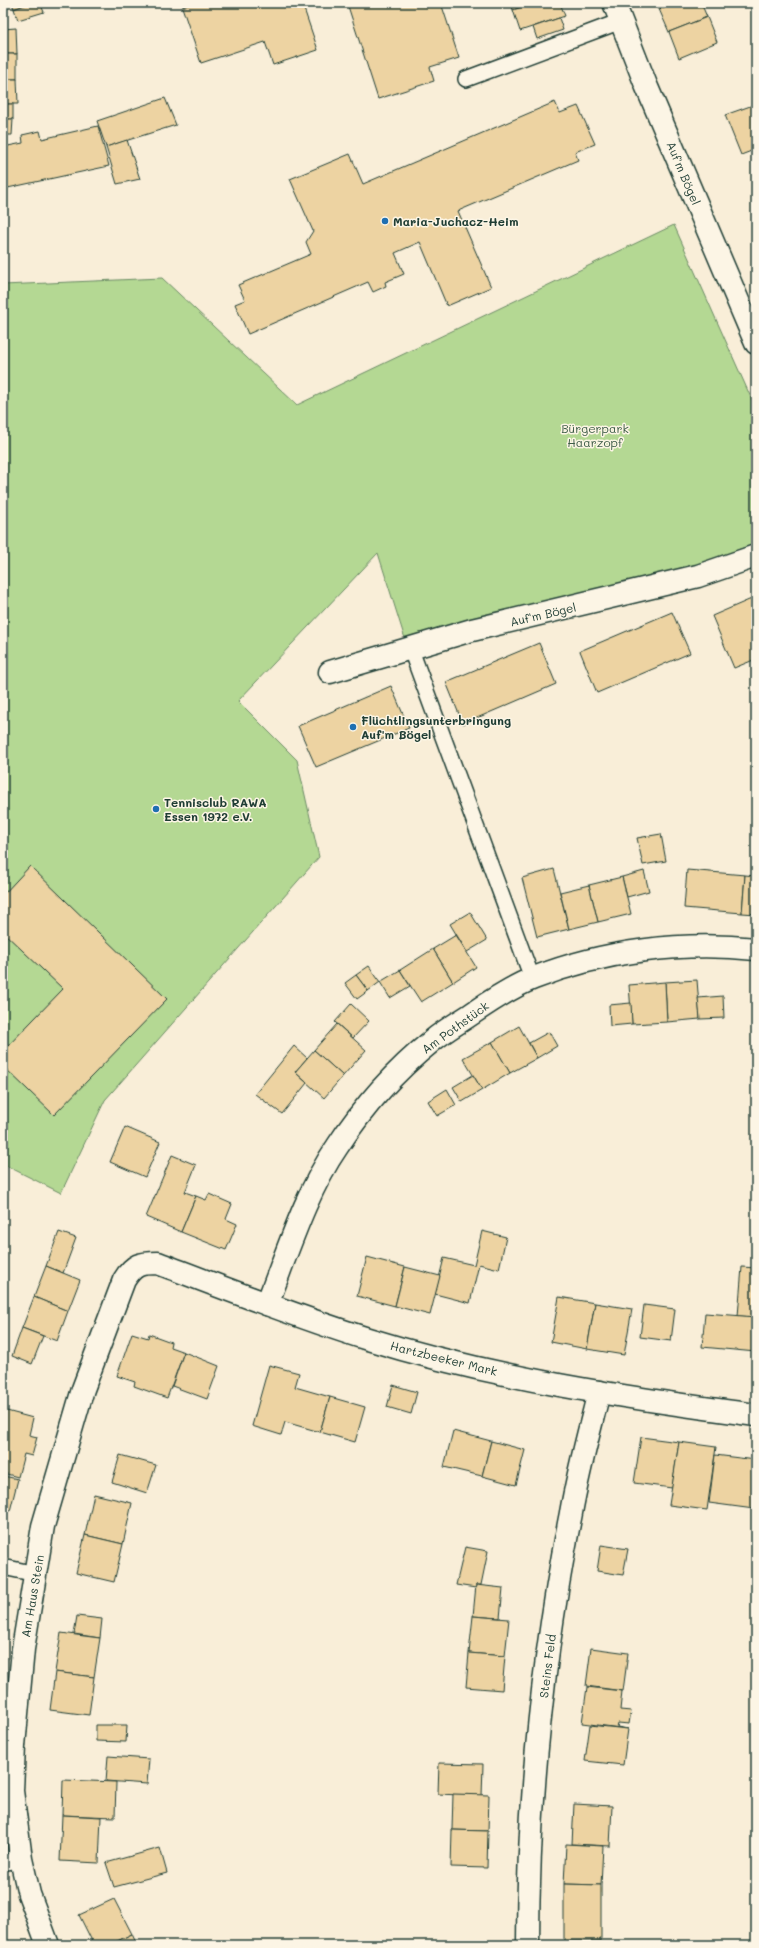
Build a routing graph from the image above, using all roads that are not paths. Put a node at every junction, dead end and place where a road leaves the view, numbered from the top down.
1 (618, 12) edge
2 (466, 79) dead end
3 (756, 343) edge
4 (756, 556) edge
5 (411, 650) junction
6 (330, 672) dead end
7 (756, 949) edge
8 (532, 978) junction
9 (142, 1263) joint
10 (267, 1304) junction
11 (599, 1392) junction
12 (756, 1415) edge
13 (3, 1567) edge
14 (36, 1574) junction
15 (12, 1861) edge
16 (48, 1945) edge
17 (528, 1945) edge

1 - 2 lane
1 - 3 street, Auf'm Bögel
4 - 5 street, Auf'm Bögel
5 - 6 street, Auf'm Bögel
5 - 8 lane
7 - 8 street, Am Pothstück
8 - 10 street, Am Pothstück
9 - 10 street, Hartzbeeker Mark
9 - 14 street, Am Haus Stein
10 - 11 street, Hartzbeeker Mark
11 - 12 street, Hartzbeeker Mark
11 - 17 street, Steins Feld
13 - 14 lane
14 - 15 street, Am Haus Stein
15 - 16 street, Am Haus Stein

